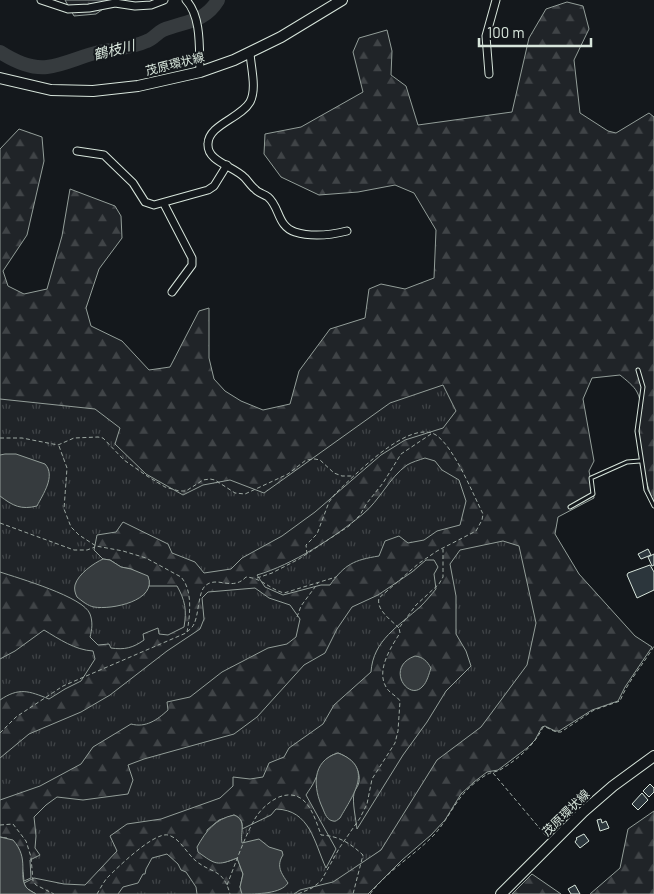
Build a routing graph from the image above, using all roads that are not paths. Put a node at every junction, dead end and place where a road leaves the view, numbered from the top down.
1 (41, 0) edge
2 (164, 0) edge
3 (186, 0) edge
4 (342, 0) edge
5 (496, 0) edge
6 (250, 53) junction
7 (200, 72) junction
8 (489, 74) dead end
9 (0, 78) edge
10 (77, 151) dead end
11 (227, 165) junction
12 (164, 204) junction
13 (347, 231) dead end
14 (172, 292) dead end
15 (638, 370) dead end
16 (640, 461) junction
17 (654, 506) edge
18 (570, 507) dead end
19 (654, 756) edge
20 (501, 894) edge

1 - 2 street
3 - 7 street
4 - 6 main road, 茂原環状線
5 - 8 street
6 - 7 main road, 茂原環状線
6 - 11 street
7 - 9 main road, 茂原環状線
10 - 12 street
11 - 12 street
11 - 13 street
12 - 14 street
15 - 16 lane
16 - 17 lane
16 - 18 lane
19 - 20 main road, 茂原環状線

